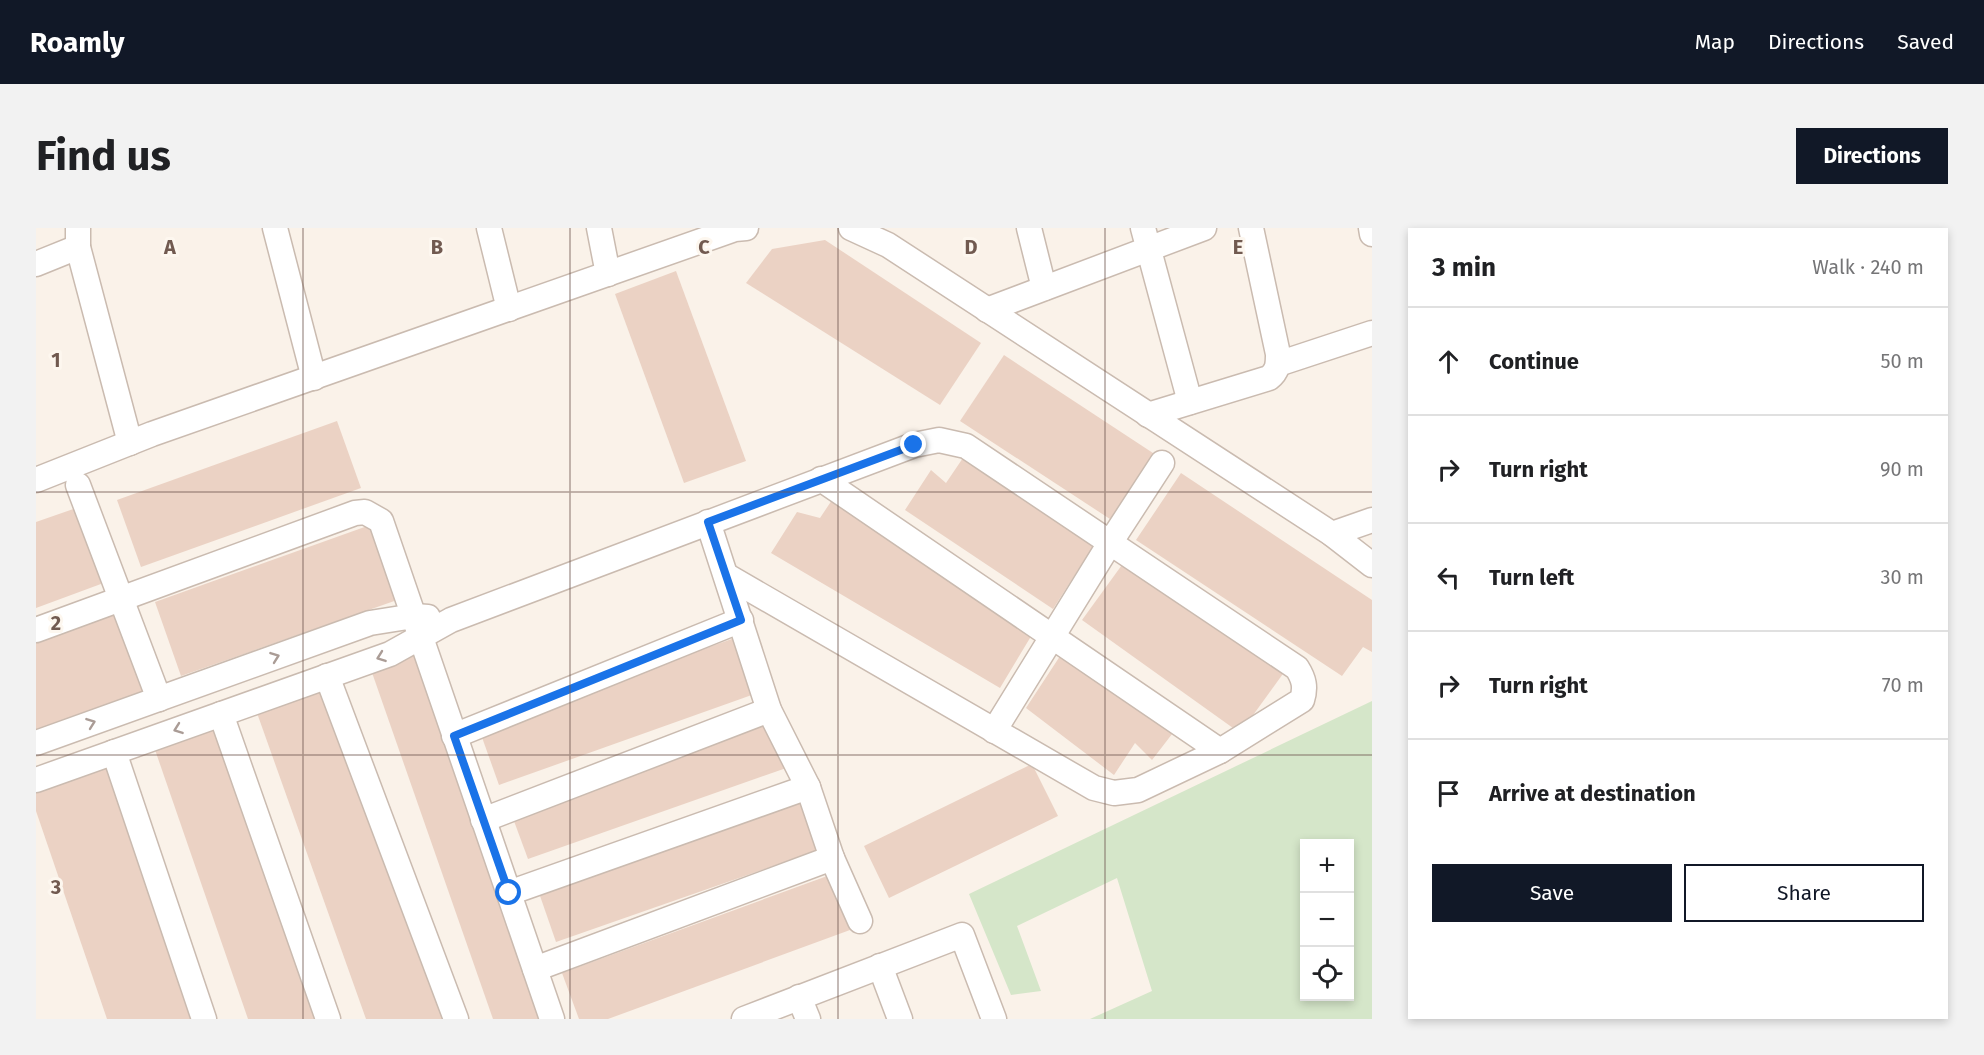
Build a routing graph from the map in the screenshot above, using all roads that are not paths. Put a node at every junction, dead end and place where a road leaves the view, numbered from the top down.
1 (275, 228) edge
2 (489, 228) edge
3 (599, 228) edge
4 (746, 228) edge
5 (851, 228) edge
6 (1029, 228) edge
7 (1204, 228) edge
8 (1251, 228) edge
9 (1371, 228) edge
10 (1372, 234) edge
11 (78, 238) edge
12 (1146, 238) edge
13 (36, 264) edge
14 (608, 274) junction
15 (1044, 288) junction
16 (509, 309) junction
17 (987, 310) junction
18 (1372, 333) edge
19 (1278, 364) junction
20 (314, 378) junction
21 (1190, 402) junction
22 (1148, 415) junction
23 (130, 443) junction
24 (1162, 463) dead end
25 (821, 479) junction
26 (36, 480) edge
27 (78, 485) dead end
28 (1372, 520) edge
29 (708, 522) junction
30 (1332, 534) junction
31 (1110, 543) junction
32 (1372, 565) edge
33 (727, 576) junction
34 (122, 600) junction
35 (741, 620) junction
36 (417, 626) junction
37 (36, 630) edge
38 (1052, 637) junction
39 (327, 676) junction
40 (159, 699) junction
41 (769, 710) junction
42 (221, 714) junction
43 (994, 731) junction
44 (454, 736) junction
45 (36, 743) edge
46 (1220, 751) junction
47 (114, 752) junction
48 (36, 780) edge
49 (808, 787) junction
50 (483, 819) junction
51 (832, 858) junction
52 (509, 893) junction
53 (860, 921) dead end
54 (880, 966) junction
55 (535, 969) junction
56 (804, 1008) edge
57 (204, 1019) edge
58 (328, 1019) edge
59 (456, 1019) edge
60 (552, 1019) edge
61 (744, 1019) edge
62 (900, 1019) edge
63 (994, 1019) edge

1 - 20 street
2 - 16 street
3 - 14 street
4 - 14 street
5 - 17 street
6 - 15 street
7 - 12 street
8 - 19 street
9 - 10 street
11 - 13 street
11 - 23 street
12 - 15 street
12 - 21 street
14 - 16 street
15 - 17 street
16 - 20 street
17 - 22 street
18 - 19 street
19 - 21 street
20 - 23 street
21 - 22 street
22 - 30 street
23 - 26 street
24 - 31 street
25 - 29 street
25 - 31 street
25 - 38 street
27 - 34 street
28 - 30 street
29 - 33 street
29 - 36 street
30 - 32 street
31 - 38 street
31 - 46 street
33 - 35 street
33 - 43 street
34 - 36 street
34 - 37 street
34 - 40 street
35 - 41 street
35 - 44 street
36 -> 39 street
40 -> 36 street
36 - 44 street
38 - 43 street
38 - 46 street
39 - 42 street
39 - 59 street
45 -> 40 street
41 - 49 street
41 - 50 street
42 -> 47 street
42 - 58 street
43 - 46 street
44 - 50 street
47 - 48 street
47 - 57 street
49 - 51 street
49 - 52 street
50 - 52 street
51 - 53 street
51 - 55 street
52 - 55 street
54 - 56 street
54 - 62 street
54 - 63 street
55 - 60 street
56 - 61 street

